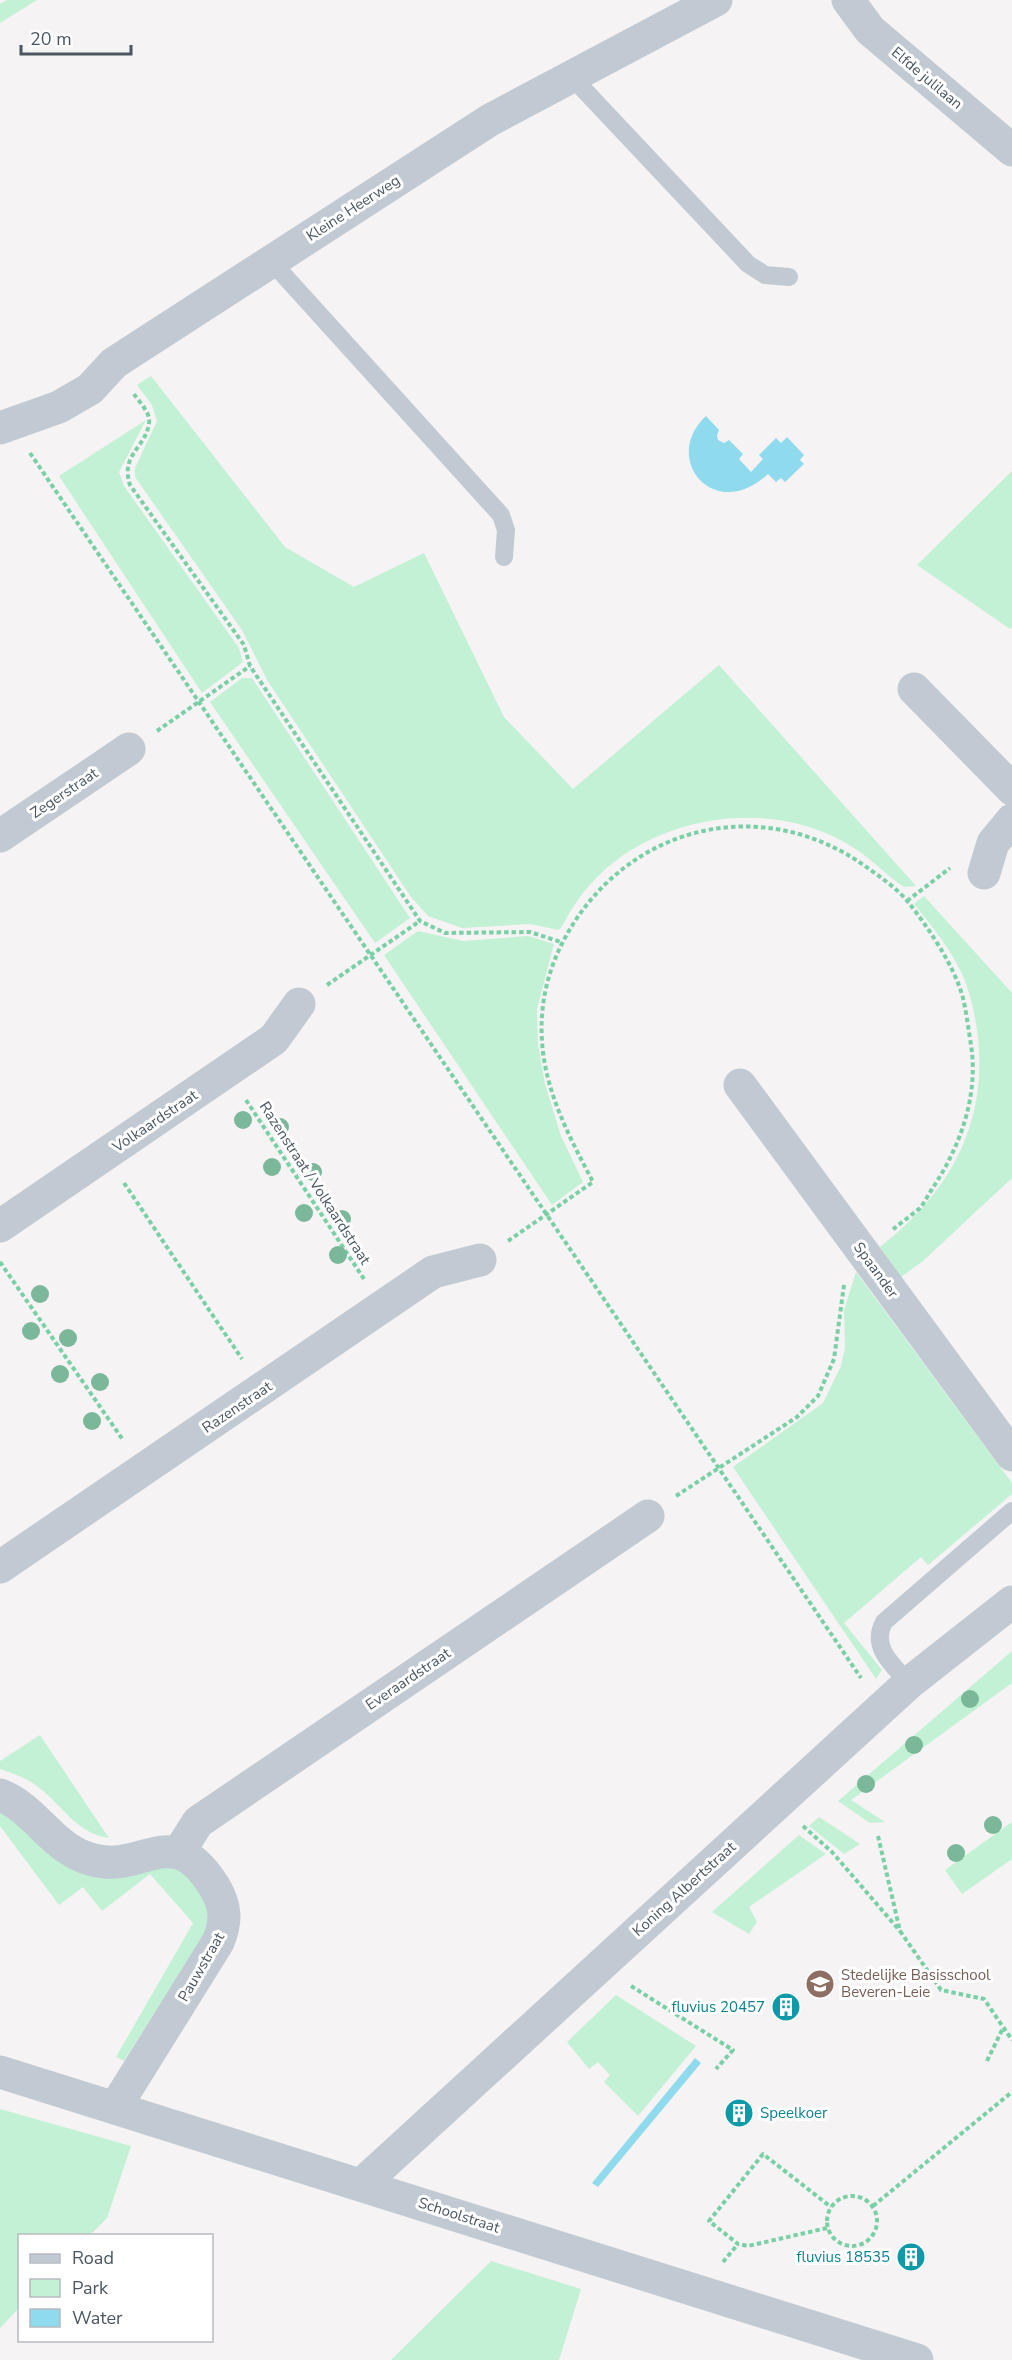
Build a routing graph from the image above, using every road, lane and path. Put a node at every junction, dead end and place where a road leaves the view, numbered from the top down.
1 (848, 0) edge
2 (700, 3) edge
3 (571, 76) junction
4 (1012, 150) edge
5 (271, 261) junction
6 (789, 277) dead end
7 (114, 363) junction
8 (5, 427) edge
9 (504, 557) dead end
10 (250, 666) junction
11 (914, 689) dead end
12 (200, 703) junction
13 (129, 749) joint
14 (1012, 789) edge
15 (1012, 820) edge
16 (0, 836) edge
17 (984, 873) joint
18 (908, 901) junction
19 (420, 921) junction
20 (561, 942) junction
21 (371, 956) junction
22 (299, 1004) joint
23 (227, 1072) junction
24 (740, 1085) dead end
25 (105, 1155) junction
26 (548, 1215) junction
27 (0, 1226) edge
28 (863, 1253) junction
29 (480, 1260) joint
30 (0, 1262) edge
31 (382, 1307) junction
32 (262, 1389) junction
33 (1012, 1455) edge
34 (719, 1467) junction
35 (144, 1470) junction
36 (1012, 1511) edge
37 (648, 1516) joint
38 (0, 1567) edge
39 (1012, 1602) edge
40 (909, 1683) junction
41 (882, 1708) junction
42 (0, 1795) edge
43 (779, 1803) junction
44 (879, 1836) dead end
45 (179, 1852) junction
46 (900, 1931) junction
47 (600, 1966) junction
48 (1003, 2028) junction
49 (1012, 2040) edge
50 (987, 2061) dead end
51 (716, 2069) dead end
52 (0, 2072) edge
53 (1012, 2092) edge
54 (116, 2106) junction
55 (362, 2184) junction
56 (873, 2206) junction
57 (831, 2207) junction
58 (827, 2228) junction
59 (738, 2244) junction
60 (724, 2261) dead end
61 (917, 2360) edge

1 - 4 street, Elfde julilaan
2 - 3 street, Kleine Heerweg
3 - 5 street, Kleine Heerweg
3 - 6 lane
5 - 7 street, Kleine Heerweg
5 - 9 lane
7 - 8 street, Kleine Heerweg
7 - 10 path
8 - 12 path
10 - 12 path
10 - 19 path
11 - 14 street
12 - 13 path
12 - 21 path
13 - 16 street, Zegerstraat
15 - 17 street
17 - 18 path
18 - 20 path
18 - 28 path
19 - 20 path
19 - 21 path
20 - 26 path
21 - 22 path
21 - 26 path
22 - 23 street, Volkaardstraat
23 - 25 street, Volkaardstraat
23 - 31 path, Razenstraat / Volkaardstraat
24 - 28 street, Spaander
25 - 27 street, Volkaardstraat
25 - 32 path
26 - 29 path
26 - 34 path
28 - 33 street, Spaander
28 - 34 path
29 - 31 street, Razenstraat
30 - 35 path
31 - 32 street, Razenstraat
32 - 35 street, Razenstraat
34 - 37 path
34 - 41 path
35 - 38 street, Razenstraat
36 - 40 lane
37 - 45 street, Everaardstraat
39 - 40 street, Koning Albertstraat
40 - 41 street, Koning Albertstraat
41 - 43 street, Koning Albertstraat
42 - 45 street
43 - 46 path
43 - 47 street, Koning Albertstraat
44 - 46 path
45 - 54 street, Pauwstraat
46 - 48 path
47 - 51 path
47 - 55 street, Koning Albertstraat
48 - 49 path
48 - 50 path
52 - 54 street, Schoolstraat
53 - 56 path
54 - 55 street, Schoolstraat
55 - 61 street, Schoolstraat
56 - 57 path
56 - 58 path
57 - 58 path
57 - 59 path
58 - 59 path
59 - 60 path

